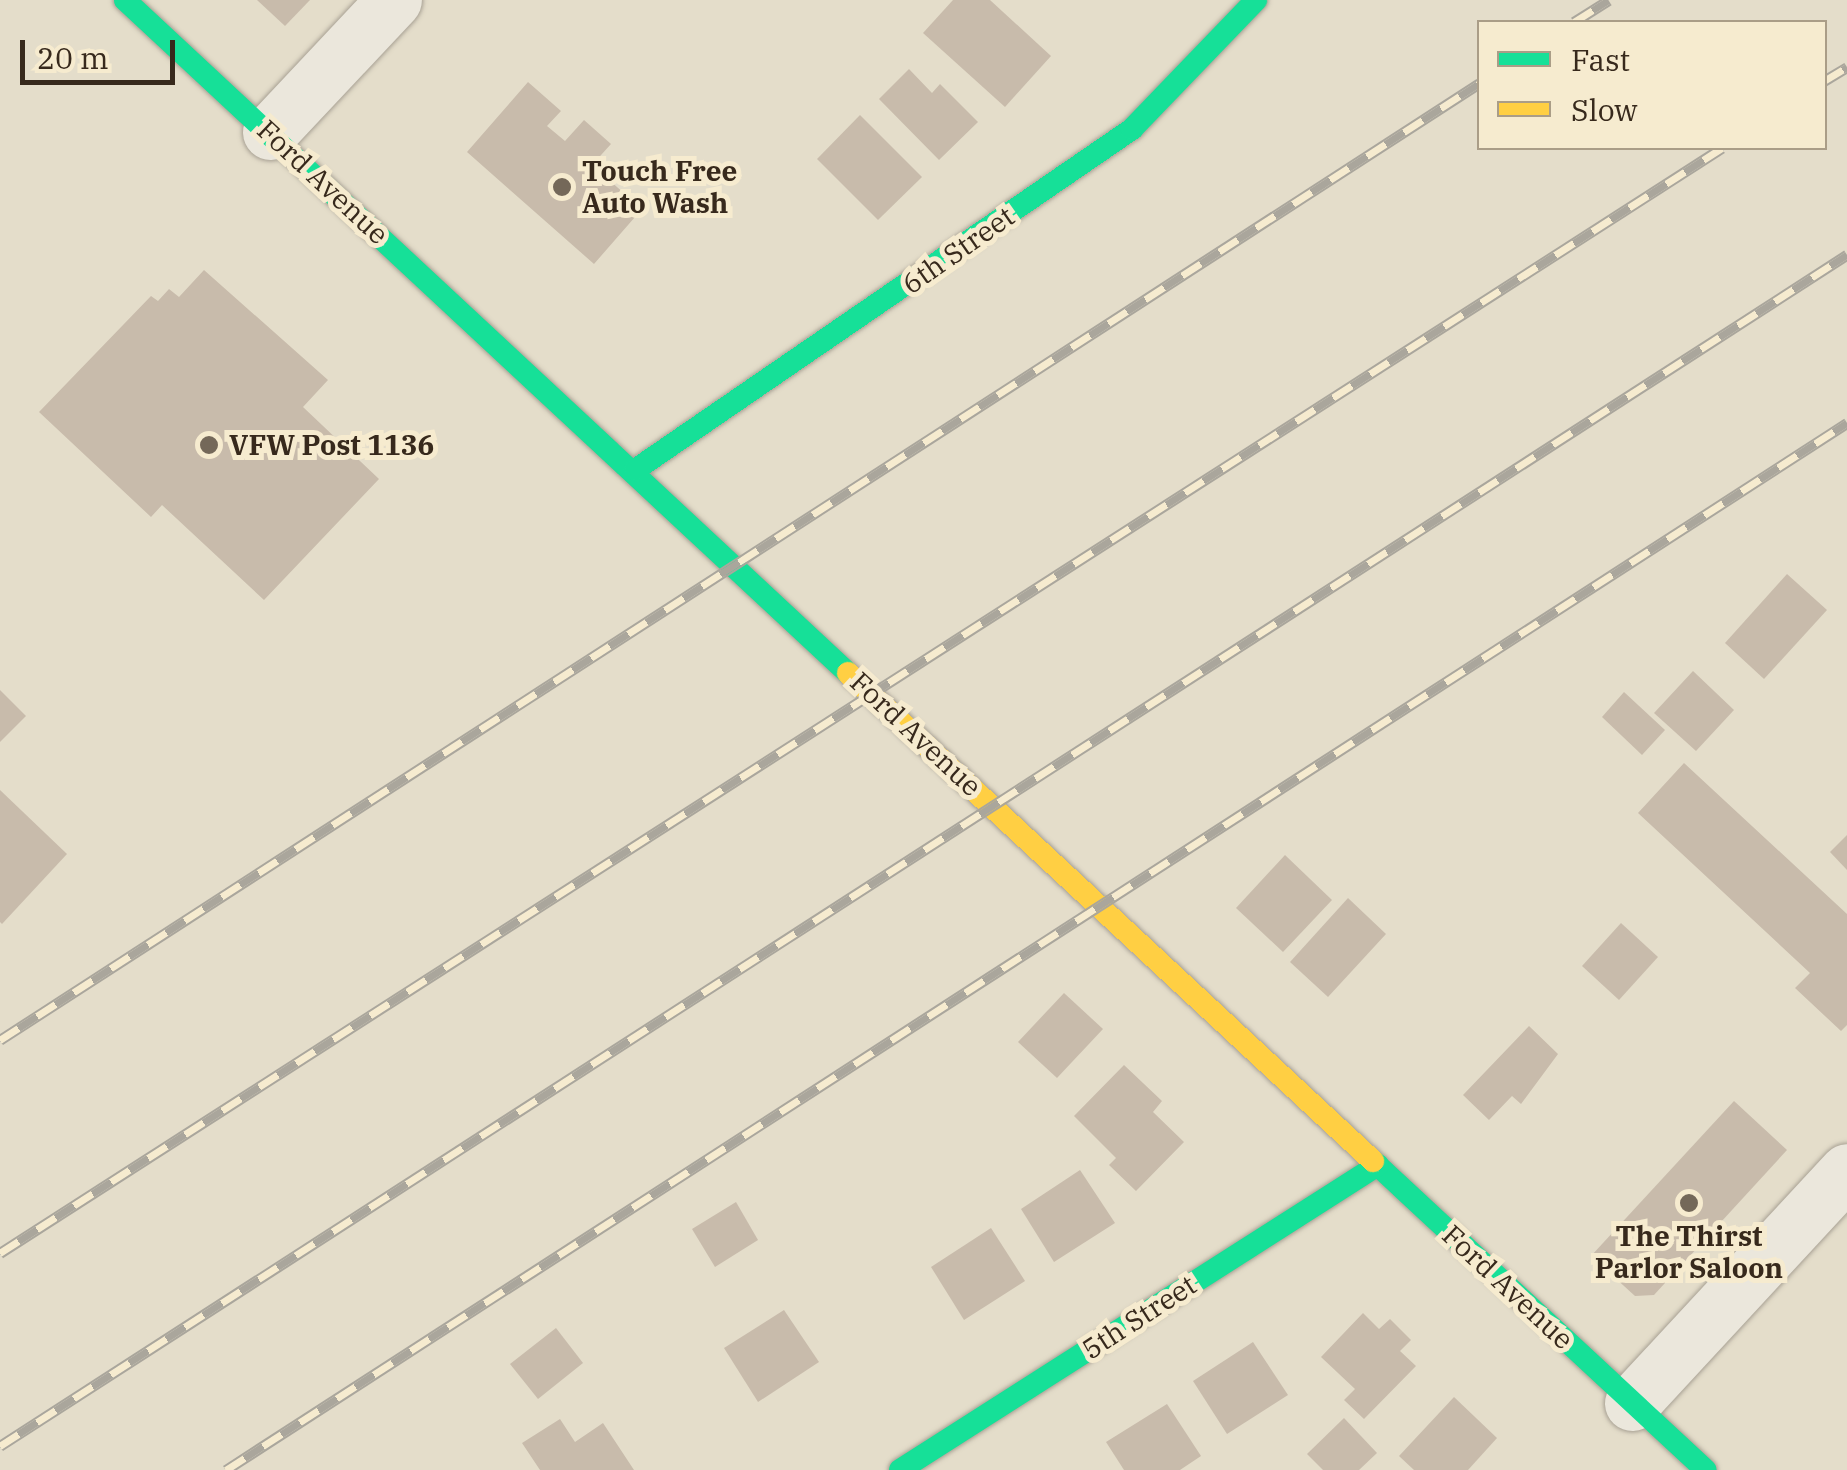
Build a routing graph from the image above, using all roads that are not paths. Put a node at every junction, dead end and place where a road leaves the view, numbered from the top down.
1 (125, 0) edge
2 (394, 0) edge
3 (1256, 0) edge
4 (270, 132) junction
5 (635, 470) junction
6 (1378, 1165) junction
7 (1847, 1170) edge
8 (1632, 1403) junction
9 (900, 1470) edge
10 (1705, 1470) edge

1 - 4 main road, Ford Avenue
2 - 4 street
3 - 5 main road, 6th Street
4 - 5 main road, Ford Avenue
5 - 6 main road, Ford Avenue
6 - 8 main road, Ford Avenue
6 - 9 main road, 5th Street
7 - 8 street
8 - 10 main road, Ford Avenue

